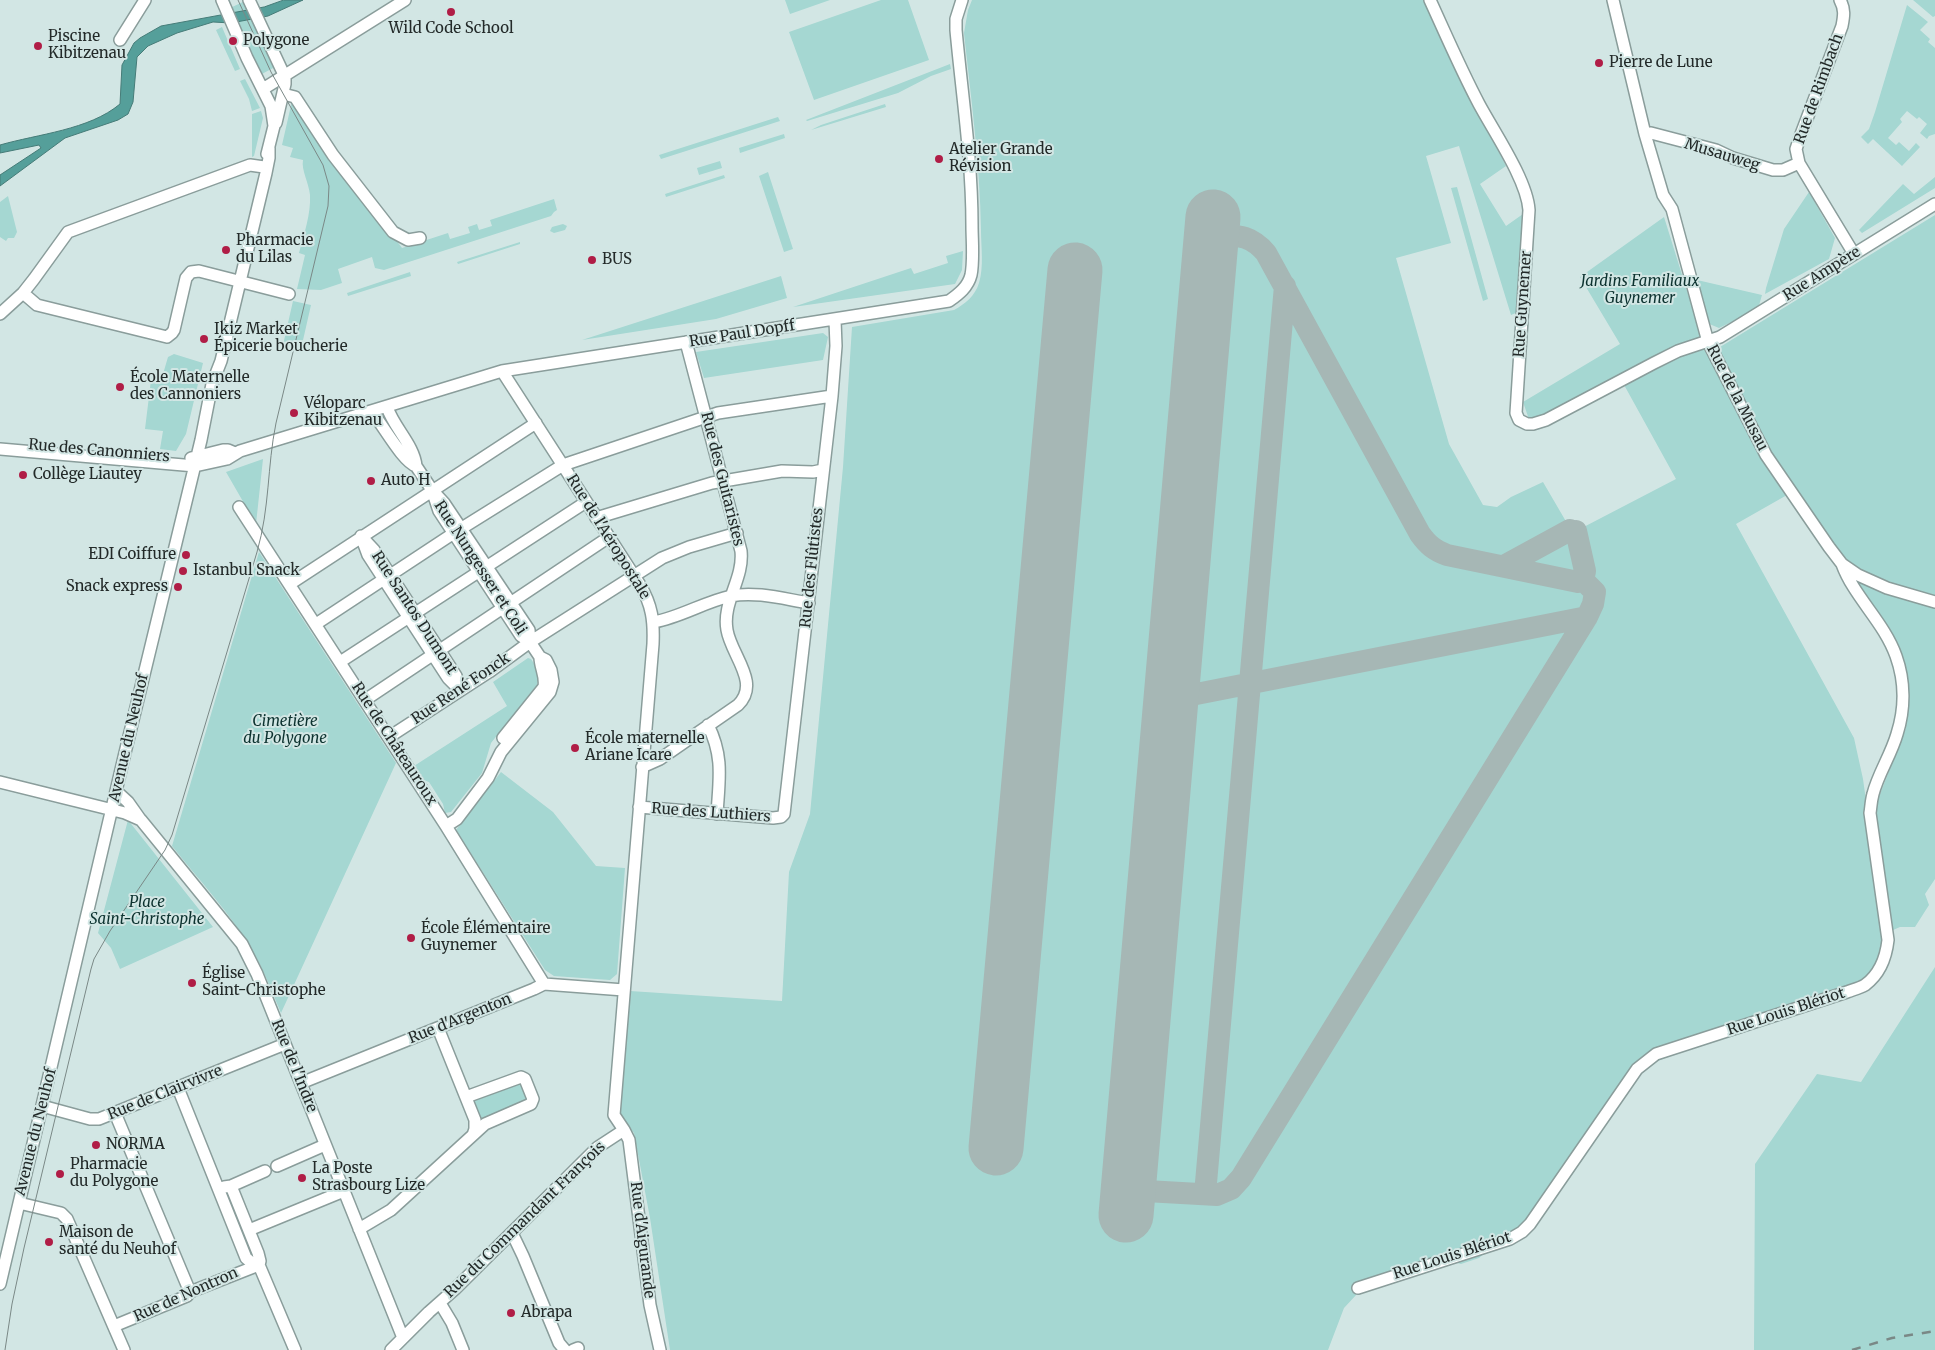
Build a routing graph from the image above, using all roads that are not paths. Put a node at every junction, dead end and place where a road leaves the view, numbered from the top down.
1 (145, 0) edge
2 (222, 0) edge
3 (249, 0) edge
4 (405, 0) edge
5 (962, 0) edge
6 (1430, 0) edge
7 (1613, 0) edge
8 (1840, 0) edge
9 (120, 40) dead end
10 (285, 77) junction
11 (263, 90) junction
12 (283, 94) junction
13 (274, 126) junction
14 (1645, 134) junction
15 (269, 148) junction
16 (1799, 163) junction
17 (264, 167) junction
18 (261, 192) junction
19 (1935, 204) edge
20 (420, 238) dead end
21 (1854, 254) junction
22 (240, 281) junction
23 (23, 293) junction
24 (290, 294) dead end
25 (0, 314) edge
26 (835, 320) junction
27 (686, 342) junction
28 (1708, 342) junction
29 (502, 370) junction
30 (832, 396) junction
31 (387, 407) junction
32 (372, 412) junction
33 (706, 417) junction
34 (536, 423) junction
35 (0, 442) edge
36 (0, 449) edge
37 (196, 462) junction
38 (416, 466) junction
39 (562, 466) junction
40 (823, 470) junction
41 (724, 480) junction
42 (432, 490) junction
43 (586, 502) junction
44 (239, 507) dead end
45 (596, 518) junction
46 (458, 531) junction
47 (737, 533) junction
48 (361, 536) junction
49 (609, 538) junction
50 (1842, 564) junction
51 (482, 569) junction
52 (634, 576) junction
53 (388, 578) junction
54 (290, 584) junction
55 (731, 596) junction
56 (1935, 602) edge
57 (808, 603) junction
58 (507, 607) junction
59 (412, 615) junction
60 (654, 622) junction
61 (316, 624) junction
62 (530, 642) junction
63 (437, 653) junction
64 (340, 662) junction
65 (460, 690) junction
66 (365, 700) junction
67 (708, 725) junction
68 (389, 737) junction
69 (642, 767) junction
70 (0, 782) edge
71 (116, 791) junction
72 (639, 807) junction
73 (112, 810) junction
74 (717, 814) junction
75 (783, 816) joint
76 (141, 820) junction
77 (446, 826) junction
78 (544, 984) junction
79 (624, 990) junction
80 (438, 1028) junction
81 (286, 1044) junction
82 (301, 1083) junction
83 (178, 1088) junction
84 (466, 1097) junction
85 (42, 1106) junction
86 (116, 1113) junction
87 (624, 1130) junction
88 (473, 1135) junction
89 (325, 1145) junction
90 (277, 1166) dead end
91 (265, 1171) dead end
92 (218, 1184) junction
93 (231, 1186) junction
94 (344, 1191) junction
95 (19, 1203) junction
96 (359, 1229) junction
97 (249, 1230) junction
98 (512, 1233) junction
99 (258, 1264) junction
100 (0, 1284) edge
101 (1358, 1288) dead end
102 (190, 1292) junction
103 (440, 1302) junction
104 (114, 1326) junction
105 (403, 1338) junction
106 (124, 1350) edge
107 (295, 1350) edge
108 (391, 1350) edge
109 (463, 1350) edge
110 (565, 1350) edge
111 (660, 1350) edge

1 - 9 street
2 - 11 street, Avenue du Neuhof
3 - 10 street
4 - 10 street
5 - 26 street, Rue Paul Dopff
6 - 28 street, Rue Guynemer
7 - 14 street, Rue de la Musau
8 - 16 street, Rue de Rimbach
10 - 11 street
10 - 12 street, Avenue du Neuhof
11 - 13 street, Avenue du Neuhof
12 - 13 street, Avenue du Neuhof
12 - 20 street
13 - 15 street, Avenue du Neuhof
14 - 16 street, Musauweg
14 - 28 street, Rue de la Musau
15 - 17 street, Avenue du Neuhof
15 - 18 street, Avenue du Neuhof
16 - 21 street, Rue de Rimbach
17 - 18 street, Avenue du Neuhof
17 - 23 street
18 - 22 street, Avenue du Neuhof
19 - 21 street, Rue Ampère
21 - 28 street, Rue Ampère
22 - 23 street
22 - 24 street
22 - 37 street, Avenue du Neuhof
23 - 25 street
26 - 27 street, Rue Paul Dopff
26 - 30 street, Rue des Flûtistes
27 - 29 street, Rue Paul Dopff
27 - 33 street, Rue des Guitaristes
28 - 50 street, Rue de la Musau
29 - 31 street, Rue Paul Dopff
29 - 34 street, Rue de l'Aéropostale
30 - 33 street
30 - 40 street, Rue des Flûtistes
31 - 32 street, Rue Paul Dopff
31 - 38 street, Rue Nungesser et Coli
32 - 37 street, Rue Paul Dopff
32 - 38 street, Rue Nungesser et Coli
33 - 39 street
33 - 41 street, Rue des Guitaristes
34 - 39 street, Rue de l'Aéropostale
34 - 42 street
35 - 37 street, Rue des Canonniers
36 - 37 street, Rue des Canonniers
37 - 71 street, Avenue du Neuhof
38 - 42 street, Rue Nungesser et Coli
39 - 43 street, Rue de l'Aéropostale
39 - 46 street
40 - 41 street
40 - 57 street, Rue des Flûtistes
41 - 45 street
41 - 47 street, Rue des Guitaristes
42 - 46 street, Rue Nungesser et Coli
42 - 48 street
43 - 45 street, Rue de l'Aéropostale
43 - 51 street
44 - 54 street, Rue de Châteauroux
45 - 49 street, Rue de l'Aéropostale
46 - 51 street, Rue Nungesser et Coli
46 - 53 street
47 - 52 street, Rue René Fonck
47 - 55 street, Rue des Guitaristes
48 - 53 street, Rue Santos Dumont
48 - 54 street
49 - 52 street, Rue de l'Aéropostale
49 - 58 street
50 - 56 street, Rue de la Musau
50 - 101 street, Rue Louis Blériot
51 - 58 street, Rue Nungesser et Coli
51 - 59 street
52 - 60 street, Rue de l'Aéropostale
52 - 62 street, Rue René Fonck
53 - 59 street, Rue Santos Dumont
53 - 61 street
54 - 61 street, Rue de Châteauroux
55 - 57 street
55 - 60 street
55 - 67 street, Rue des Guitaristes
57 - 75 street, Rue des Flûtistes
58 - 62 street, Rue Nungesser et Coli
58 - 63 street
59 - 63 street, Rue Santos Dumont
59 - 64 street
60 - 69 street, Rue de l'Aéropostale
61 - 64 street, Rue de Châteauroux
62 - 65 street, Rue René Fonck
62 - 77 street, Rue Nungesser et Coli
63 - 65 street, Rue Santos Dumont
63 - 66 street
64 - 66 street, Rue de Châteauroux
65 - 68 street, Rue René Fonck
66 - 68 street, Rue de Châteauroux
67 - 69 street, Rue des Guitaristes
67 - 74 street
68 - 77 street, Rue de Châteauroux
69 - 72 street, Rue de l'Aéropostale
70 - 73 street
71 - 73 street, Avenue du Neuhof
71 - 76 street, Rue de l'Indre
72 - 74 street, Rue des Luthiers
72 - 79 street, Rue de l'Aéropostale
73 - 76 street
73 - 85 street, Avenue du Neuhof
74 - 75 street, Rue des Luthiers
76 - 81 street, Rue de l'Indre
77 - 78 street, Rue de Châteauroux
78 - 79 street, Rue d'Argenton
78 - 80 street, Rue d'Argenton
79 - 87 street
80 - 82 street, Rue d'Argenton
80 - 84 street
81 - 82 street, Rue de l'Indre
81 - 83 street, Rue de Clairvivre
82 - 89 street, Rue de l'Indre
83 - 86 street, Rue de Clairvivre
83 - 92 street
84 - 88 street
84 - 88 street
85 - 86 street, Rue de Clairvivre
85 - 95 street, Avenue du Neuhof
86 - 102 street
87 - 98 street, Rue du Commandant François
87 - 111 street, Rue d'Aigurande
88 - 96 street
89 - 90 street
89 - 94 street, Rue de l'Indre
91 - 93 street
92 - 93 street
92 - 99 street
93 - 97 street
94 - 96 street, Rue de l'Indre
94 - 97 street
95 - 100 street, Avenue du Neuhof
95 - 104 street
96 - 105 street, Rue de l'Indre
97 - 99 street
98 - 103 street, Rue du Commandant François
98 - 110 street
99 - 102 street, Rue de Nontron
99 - 107 street
102 - 104 street, Rue de Nontron
103 - 105 street, Rue du Commandant François
103 - 109 street
104 - 106 street
105 - 108 street, Rue du Commandant François

